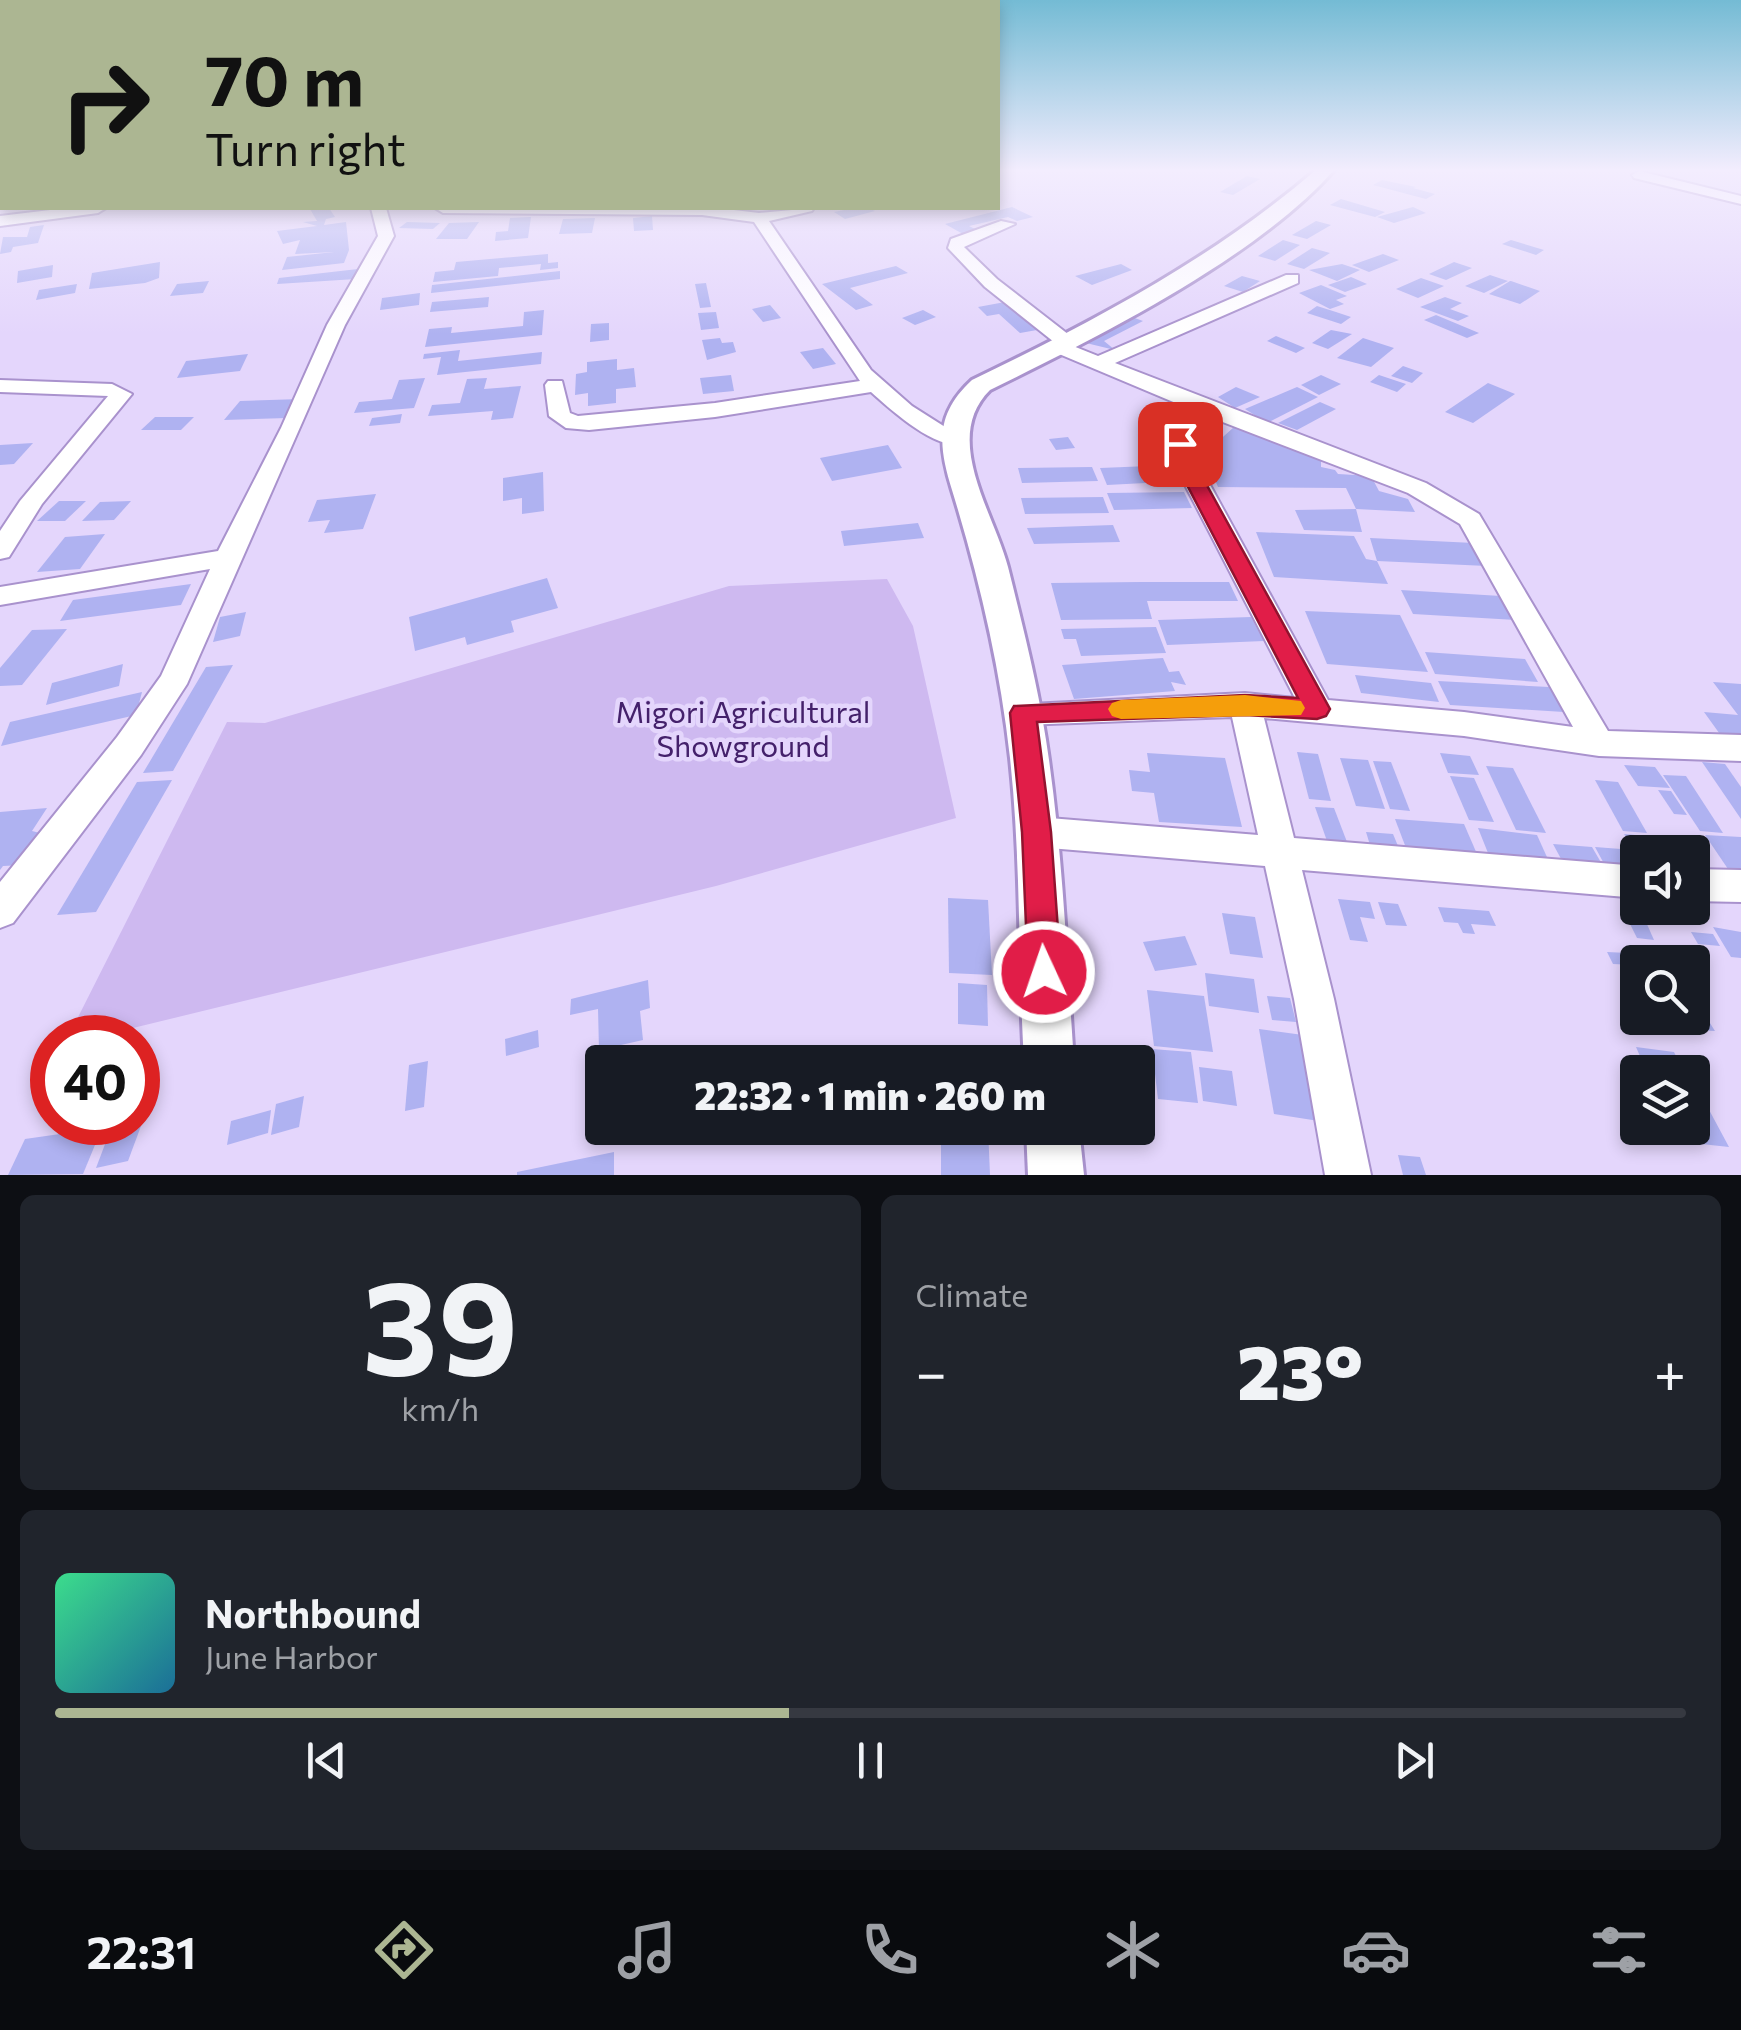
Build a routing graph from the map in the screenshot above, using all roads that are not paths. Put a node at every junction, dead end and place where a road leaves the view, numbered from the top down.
1 (383, 224) edge
2 (763, 224) edge
3 (1007, 224) dead end
4 (1256, 224) edge
5 (1292, 279) dead end
6 (1062, 344) junction
7 (1099, 362) junction
8 (555, 385) dead end
9 (876, 385) junction
10 (0, 386) edge
11 (1203, 408) junction
12 (953, 439) junction
13 (0, 552) edge
14 (228, 558) junction
15 (0, 596) edge
16 (1245, 705) junction
17 (1317, 709) junction
18 (1023, 713) junction
19 (1600, 742) junction
20 (1741, 748) edge
21 (1037, 832) junction
22 (1278, 855) junction
23 (1620, 881) edge
24 (1710, 885) edge
25 (1741, 886) edge
26 (0, 911) edge
27 (1048, 1045) edge
28 (1054, 1145) edge
29 (1056, 1175) edge
30 (1348, 1175) edge

1 - 14 street
2 - 9 street
3 - 6 street
4 - 6 street
5 - 7 street
6 - 7 street
6 - 12 street
7 - 11 street
8 - 9 street
9 - 12 street
10 - 13 street
11 - 17 street
11 - 19 street
12 - 18 street
14 - 15 street
14 - 26 street
16 - 17 street
16 - 18 street
16 - 22 street
17 - 19 street
18 - 21 street
19 - 20 street
21 - 22 street
21 - 27 street
22 - 23 street
22 - 30 street
24 - 25 street
28 - 29 street

